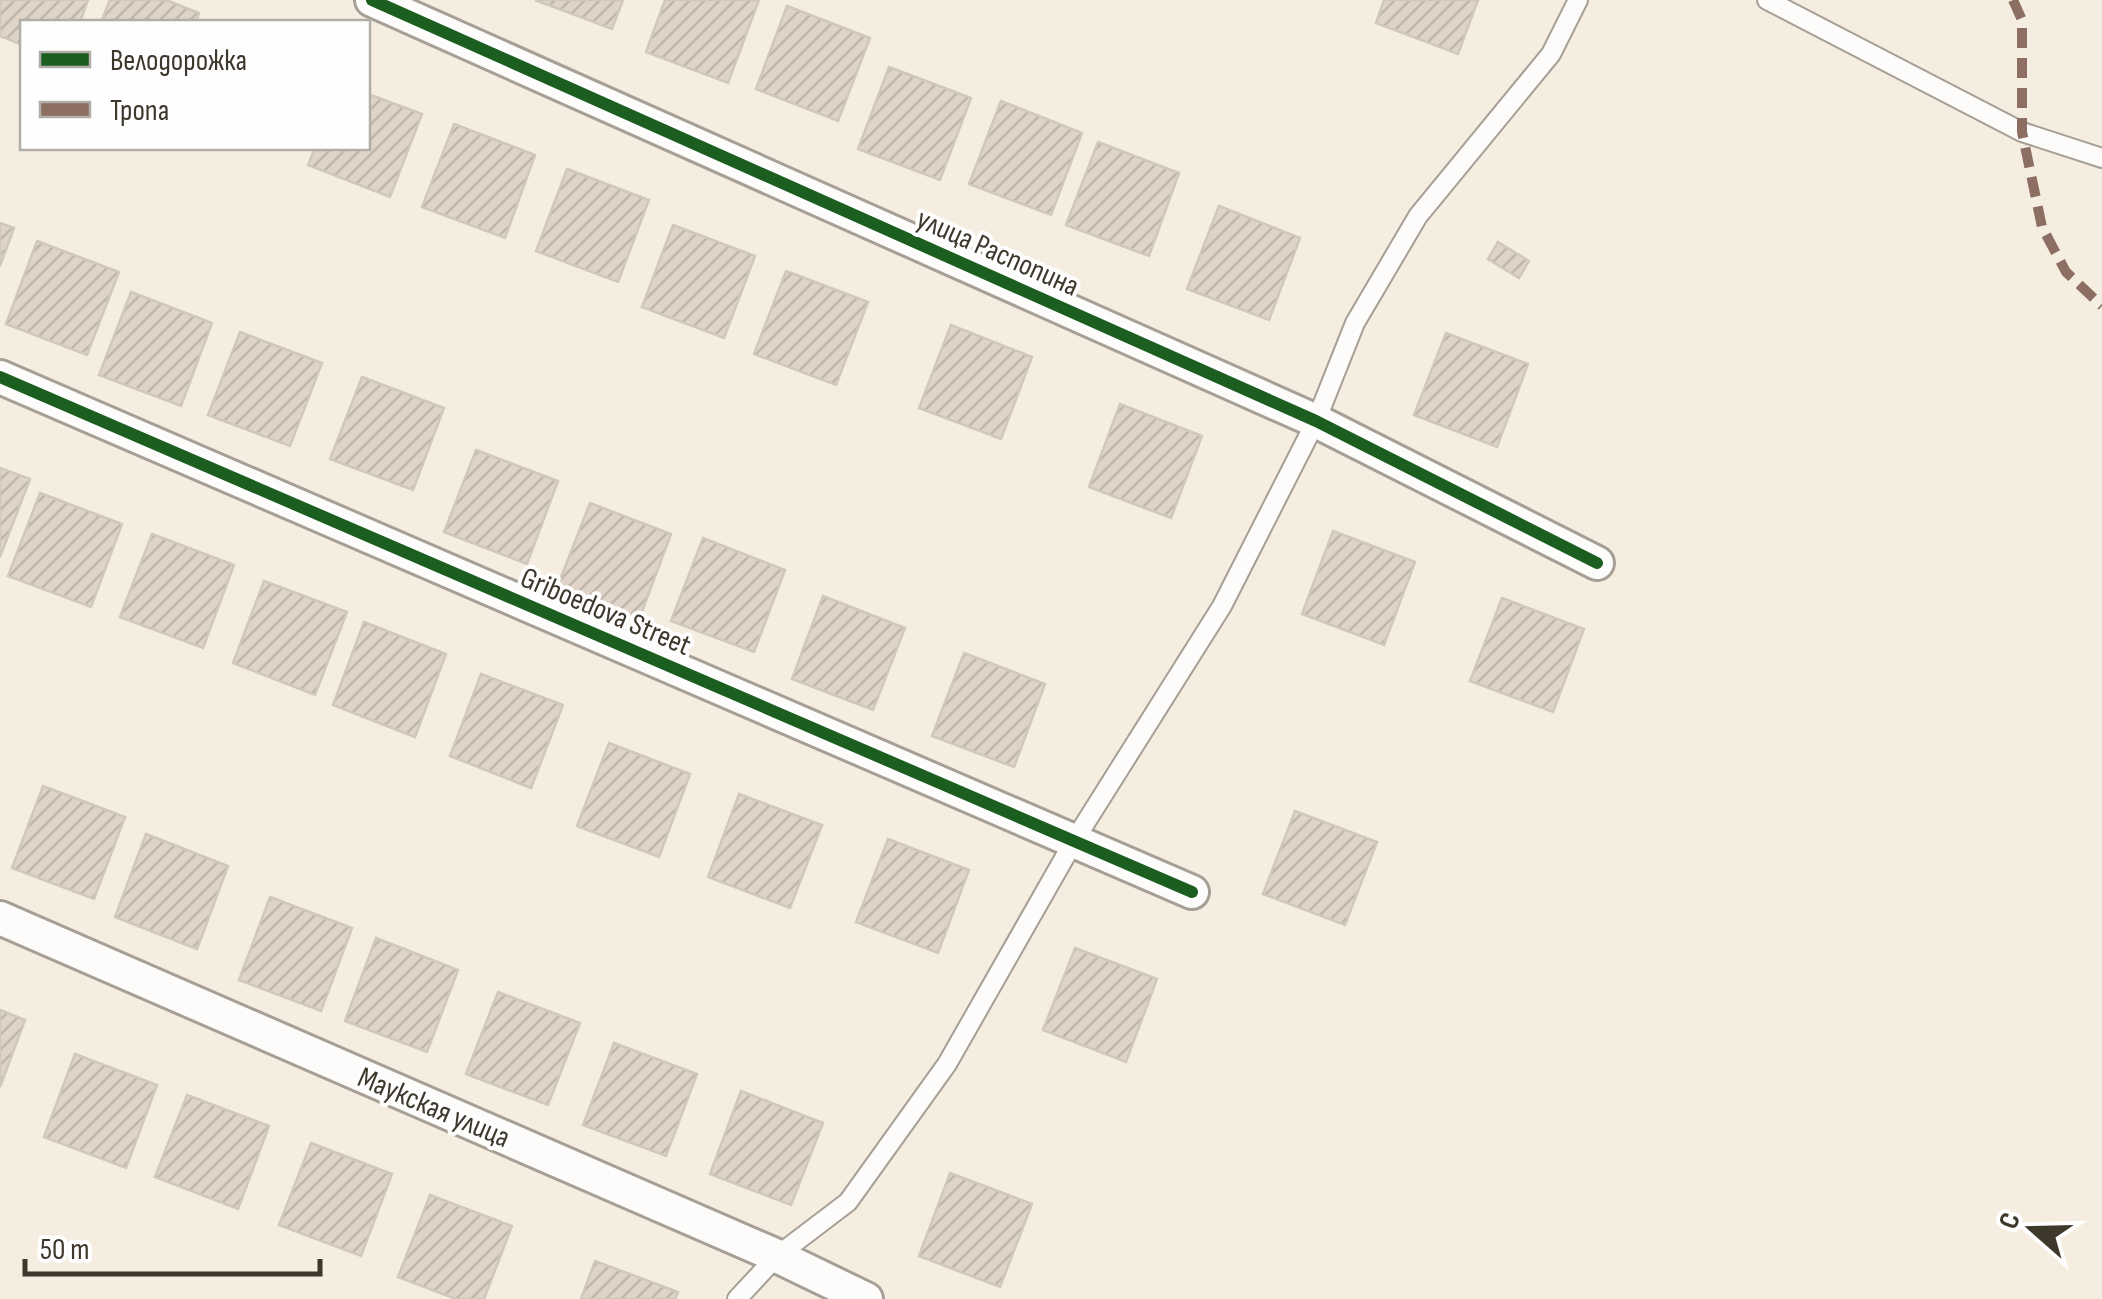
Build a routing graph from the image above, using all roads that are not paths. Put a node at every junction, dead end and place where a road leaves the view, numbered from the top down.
1 (372, 0) edge
2 (1578, 0) edge
3 (1767, 0) edge
4 (2102, 158) edge
5 (0, 376) edge
6 (1316, 421) junction
7 (1596, 563) dead end
8 (1074, 841) junction
9 (1192, 892) dead end
10 (0, 918) edge
11 (777, 1256) junction
12 (737, 1299) edge
13 (866, 1299) edge

1 - 6 street, улица Распопина
2 - 6 lane
3 - 4 lane
5 - 8 street, Griboedova Street
6 - 7 street, улица Распопина
6 - 8 lane
8 - 9 street, Griboedova Street
8 - 11 lane
10 - 11 street, Маукская улица
11 - 12 lane
11 - 13 street, Маукская улица

